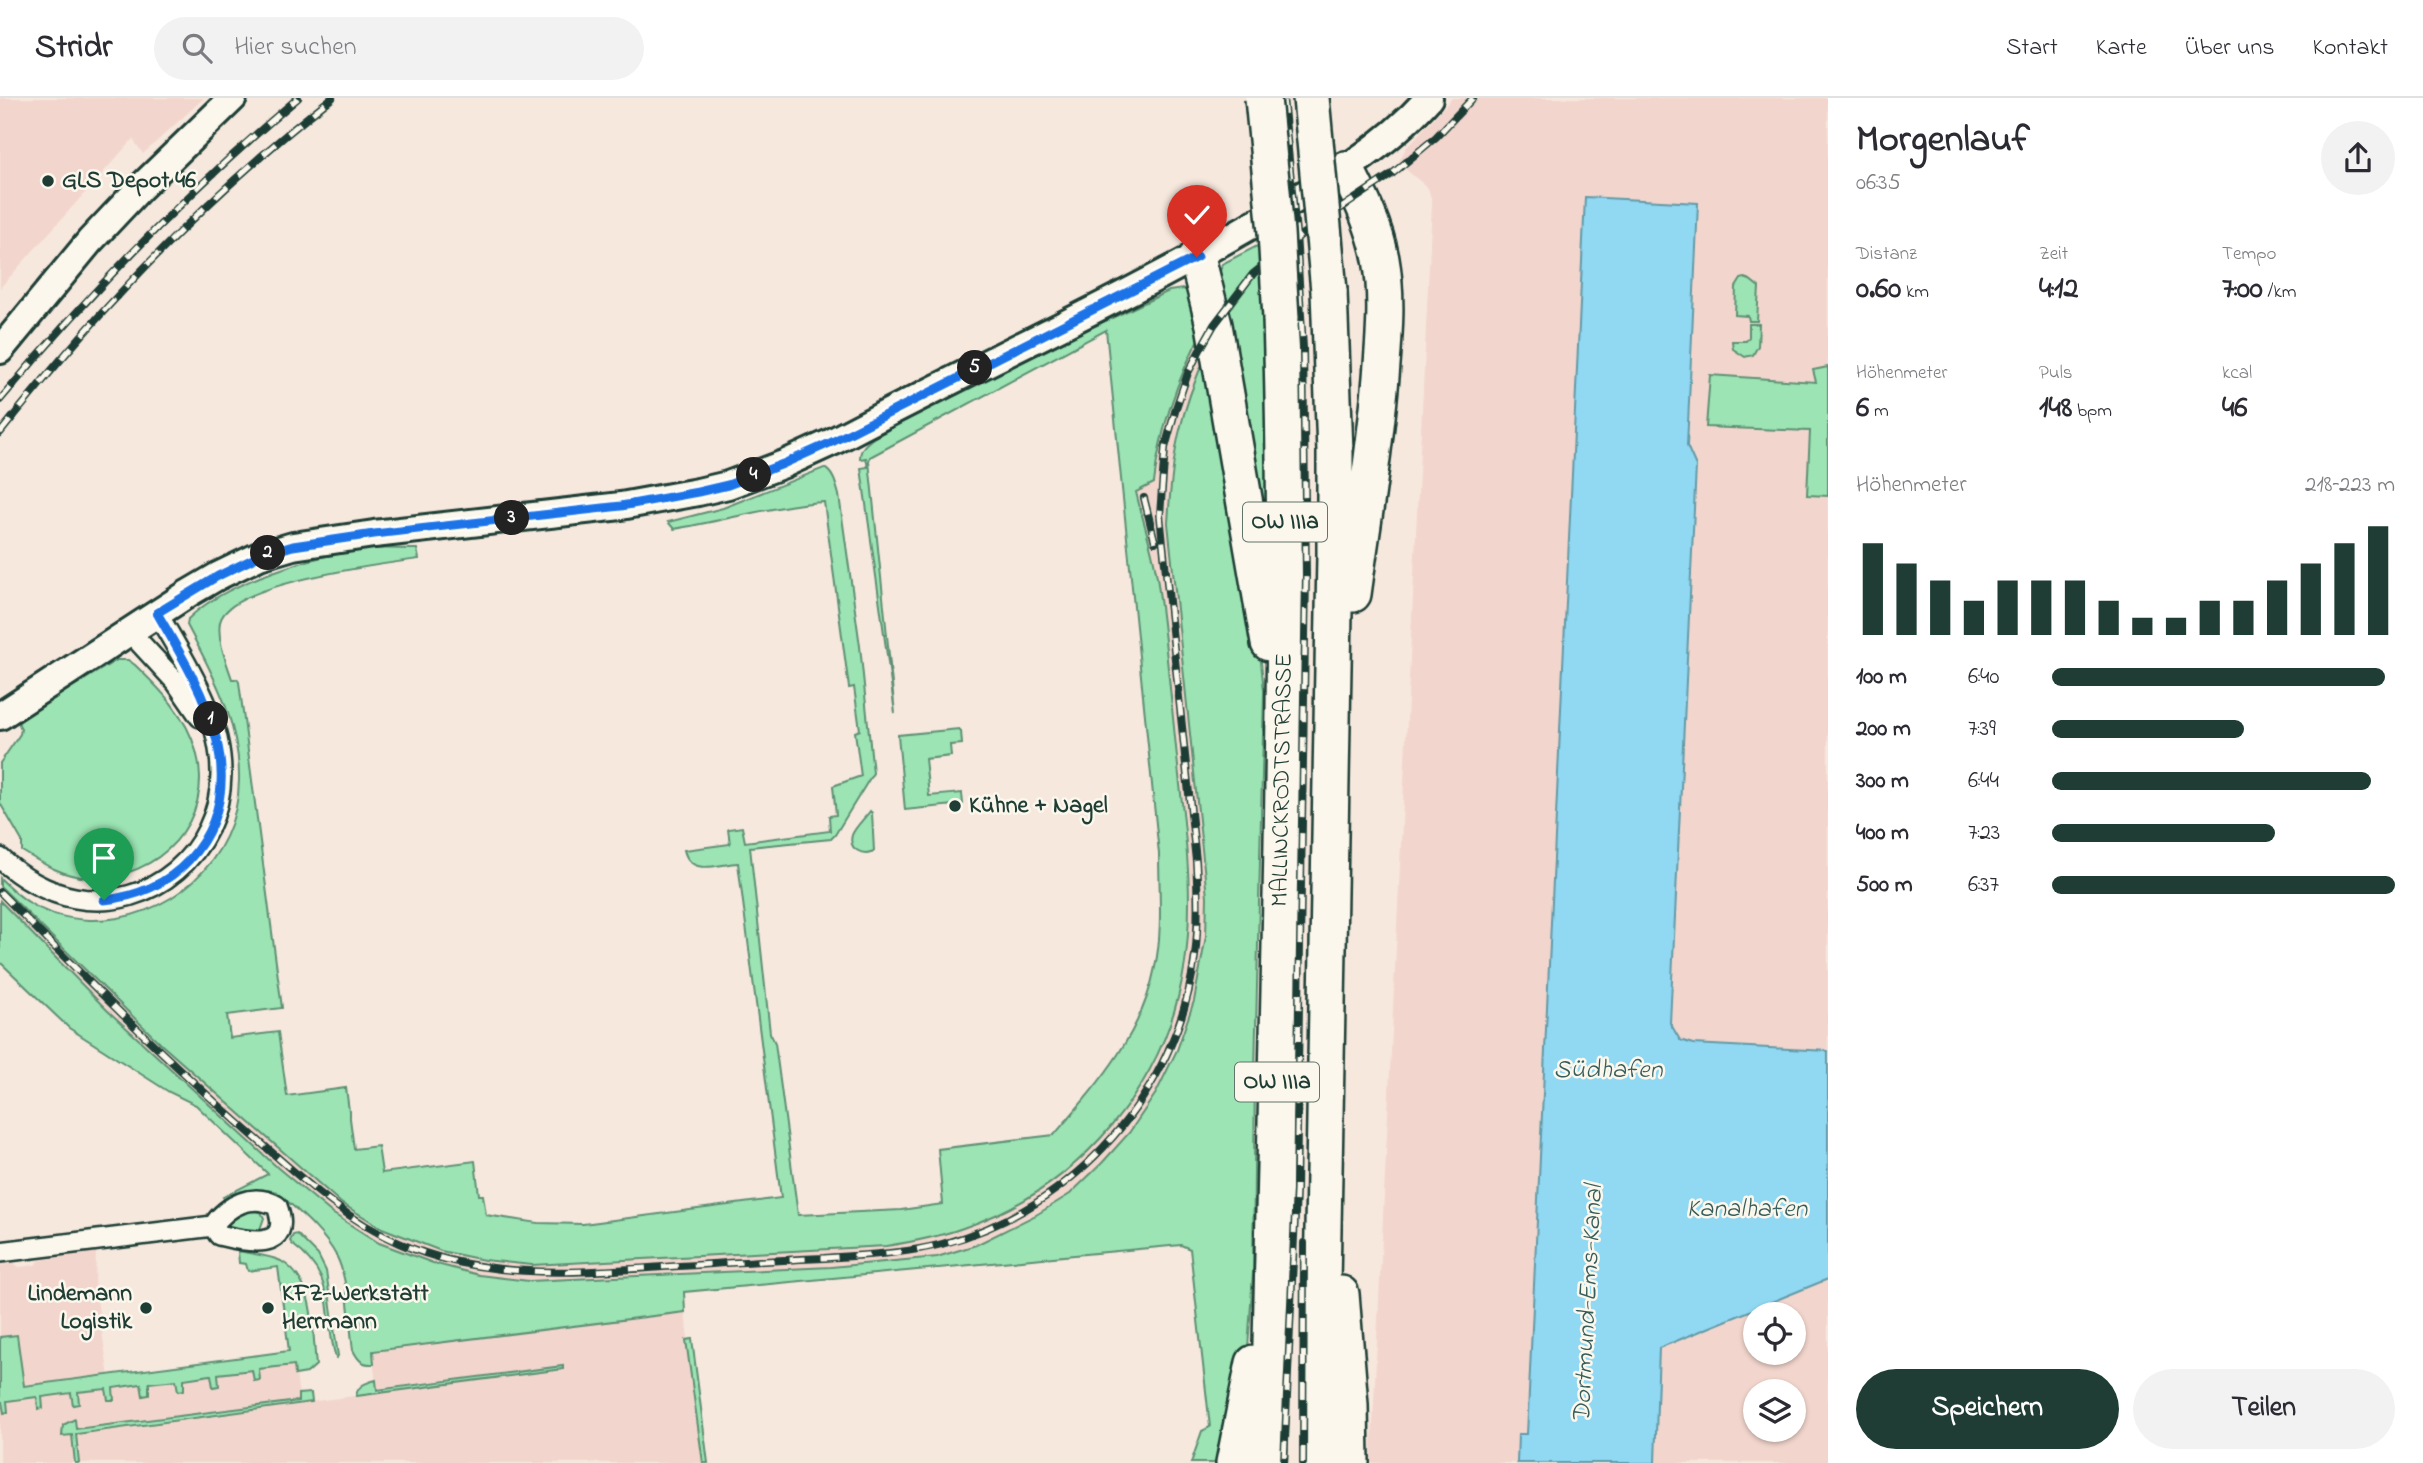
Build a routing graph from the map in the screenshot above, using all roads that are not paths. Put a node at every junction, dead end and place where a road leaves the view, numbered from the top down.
1 (233, 98) edge
2 (1262, 98) edge
3 (1311, 98) edge
4 (1429, 98) edge
5 (1346, 169) junction
6 (1197, 257) junction
7 (0, 350) edge
8 (157, 613) junction
9 (129, 631) junction
10 (0, 716) edge
11 (1284, 725) junction
12 (1332, 729) junction
13 (219, 751) junction
14 (0, 859) edge
15 (1326, 1130) junction
16 (213, 1226) dead end
17 (0, 1252) edge
18 (1273, 1292) junction
19 (1234, 1463) edge
20 (1268, 1463) edge
21 (1322, 1463) edge
22 (1351, 1463) edge

1 - 7 street
2 - 11 highway, MALLINCKRODTSTRASSE / OW IIIa, bridge
3 - 12 highway, MALLINCKRODTSTRASSE, bridge
4 - 5 street
5 - 6 street
5 - 12 highway
6 - 8 street
6 - 11 highway
8 - 9 street
8 - 13 street
9 - 10 street
9 - 13 street
11 - 18 highway, MALLINCKRODTSTRASSE / OW IIIa
12 - 15 highway, MALLINCKRODTSTRASSE
13 - 14 street
15 - 21 highway, MALLINCKRODTSTRASSE
15 - 22 highway
16 - 17 street
18 - 19 highway
18 - 20 highway, MALLINCKRODTSTRASSE

